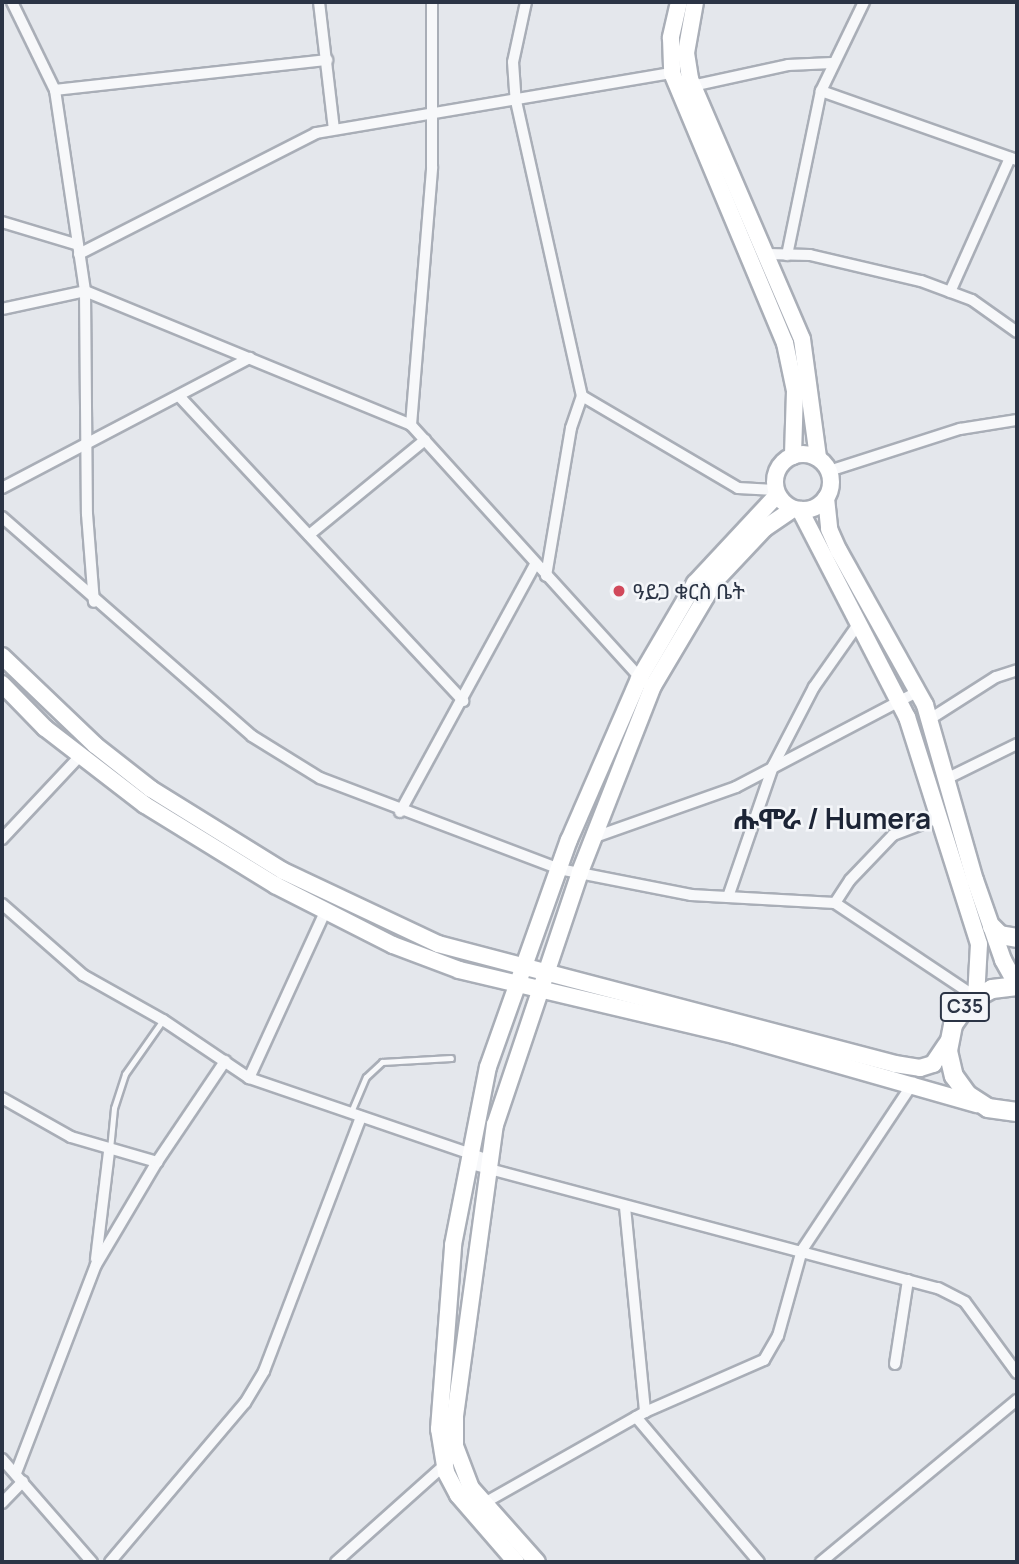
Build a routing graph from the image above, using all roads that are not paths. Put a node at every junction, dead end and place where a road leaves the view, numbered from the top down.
1 (12, 2) edge
2 (319, 2) edge
3 (432, 2) edge
4 (526, 2) edge
5 (679, 2) edge
6 (695, 2) edge
7 (864, 2) edge
8 (327, 60) junction
9 (832, 63) junction
10 (672, 73) junction
11 (692, 86) junction
12 (55, 90) junction
13 (821, 91) junction
14 (516, 101) junction
15 (434, 112) junction
16 (334, 129) junction
17 (1014, 159) edge
18 (2, 222) edge
19 (79, 250) junction
20 (767, 254) junction
21 (787, 255) junction
22 (85, 291) junction
23 (950, 292) junction
24 (2, 309) edge
25 (1017, 332) edge
26 (250, 358) junction
27 (179, 396) junction
28 (582, 396) junction
29 (1017, 420) edge
30 (411, 425) junction
31 (425, 440) junction
32 (89, 443) junction
33 (793, 456) junction
34 (823, 464) junction
35 (2, 488) edge
36 (776, 493) junction
37 (826, 498) junction
38 (797, 510) junction
39 (2, 517) edge
40 (309, 535) junction
41 (535, 564) junction
42 (546, 576) junction
43 (94, 602) junction
44 (859, 623) junction
45 (2, 656) edge
46 (1017, 670) edge
47 (646, 682) junction
48 (2, 684) edge
49 (917, 692) junction
50 (900, 699) junction
51 (463, 701) junction
52 (930, 719) junction
53 (1017, 744) edge
54 (80, 756) junction
55 (773, 766) junction
56 (946, 779) junction
57 (400, 812) junction
58 (938, 818) junction
59 (592, 838) junction
60 (2, 839) edge
61 (223, 844) junction
62 (559, 869) junction
63 (580, 872) junction
64 (728, 897) junction
65 (835, 903) junction
66 (2, 904) edge
67 (325, 912) junction
68 (992, 927) junction
69 (1017, 937) edge
70 (547, 975) junction
71 (519, 976) junction
72 (1017, 986) edge
73 (539, 991) junction
74 (976, 997) junction
75 (163, 1020) junction
76 (735, 1029) junction
77 (948, 1042) junction
78 (452, 1058) dead end
79 (225, 1061) junction
80 (249, 1078) junction
81 (913, 1083) junction
82 (2, 1098) edge
83 (984, 1107) junction
84 (1017, 1112) edge
85 (356, 1115) junction
86 (1017, 1121) edge
87 (110, 1151) junction
88 (468, 1159) junction
89 (157, 1162) junction
90 (487, 1164) junction
91 (625, 1207) junction
92 (802, 1250) junction
93 (96, 1265) junction
94 (908, 1280) junction
95 (895, 1364) dead end
96 (1017, 1373) edge
97 (1017, 1400) edge
98 (640, 1415) junction
99 (2, 1459) edge
100 (451, 1460) junction
101 (19, 1477) junction
102 (2, 1503) edge
103 (477, 1507) junction
104 (92, 1562) edge
105 (110, 1562) edge
106 (336, 1562) edge
107 (516, 1562) edge
108 (537, 1562) edge
109 (759, 1562) edge
110 (821, 1562) edge

1 - 12 street
2 - 8 street
3 - 15 street
4 - 14 street
5 - 10 street
6 - 11 street
7 - 9 street
8 - 12 street
8 - 16 street
9 - 11 street
9 - 13 street
10 - 14 street
10 - 33 street
11 - 20 street
12 - 19 street
13 - 17 street
13 - 21 street
14 - 15 street
14 - 28 street
15 - 16 street
15 - 30 street
16 - 19 street
17 - 23 street
18 - 19 street
19 - 22 street
20 - 21 street
20 - 34 street
21 - 23 street
22 - 24 street
22 - 26 street
22 - 32 street
23 - 25 street
26 - 27 street
26 - 30 street
27 - 32 street
27 - 40 street
28 - 36 street
28 - 42 street
29 - 34 street
30 - 31 street
31 - 40 street
31 - 41 street
32 - 35 street
32 - 43 street
33 - 34 street
33 - 36 street
34 - 37 street
36 - 38 street
36 - 47 street
37 - 38 street
37 - 49 street
38 - 44 street
38 - 47 street
39 - 43 street
40 - 51 street
41 - 42 street
41 - 51 street
42 - 47 street
43 - 57 street
44 - 50 street
44 - 55 street
45 - 61 street
46 - 52 street
47 - 59 street
47 - 62 street
48 - 54 street
49 - 50 street
49 - 52 street
50 - 55 street
50 - 58 street
51 - 57 street
52 - 56 street
53 - 56 street
54 - 60 street
54 - 61 street
55 - 59 street
55 - 64 street
56 - 68 street
57 - 62 street
58 - 65 street
58 - 74 street
59 - 63 street
61 - 67 street
61 - 71 street
62 - 63 street
62 - 71 street
63 - 64 street
63 - 70 street
64 - 65 street
65 - 74 street
66 - 75 street
67 - 71 street
67 - 80 street
68 - 69 main road
68 - 72 street
70 - 71 street
70 - 73 street
70 - 76 street
71 - 73 street
71 - 88 street
72 - 74 main road, C35
73 - 76 street
73 - 90 street
74 - 77 main road, C35
75 - 79 street
75 - 87 lane
76 - 77 street
76 - 81 street
77 - 83 main road, C35
78 - 85 lane
79 - 80 street
79 - 89 street
80 - 85 street
81 - 83 street
81 - 92 street
82 - 87 street
83 - 84 main road
83 - 86 main road, C35
85 - 88 street
85 - 105 street
87 - 89 street
87 - 93 street
88 - 90 street
88 - 100 street
89 - 93 street
90 - 91 street
90 - 100 street
91 - 92 street
91 - 98 street
92 - 94 street
92 - 98 street
93 - 101 street
94 - 95 street
94 - 96 street
97 - 110 street
98 - 103 street
98 - 109 street
99 - 101 street
100 - 103 street
100 - 106 street
101 - 102 street
101 - 104 street
103 - 107 street
103 - 108 street

